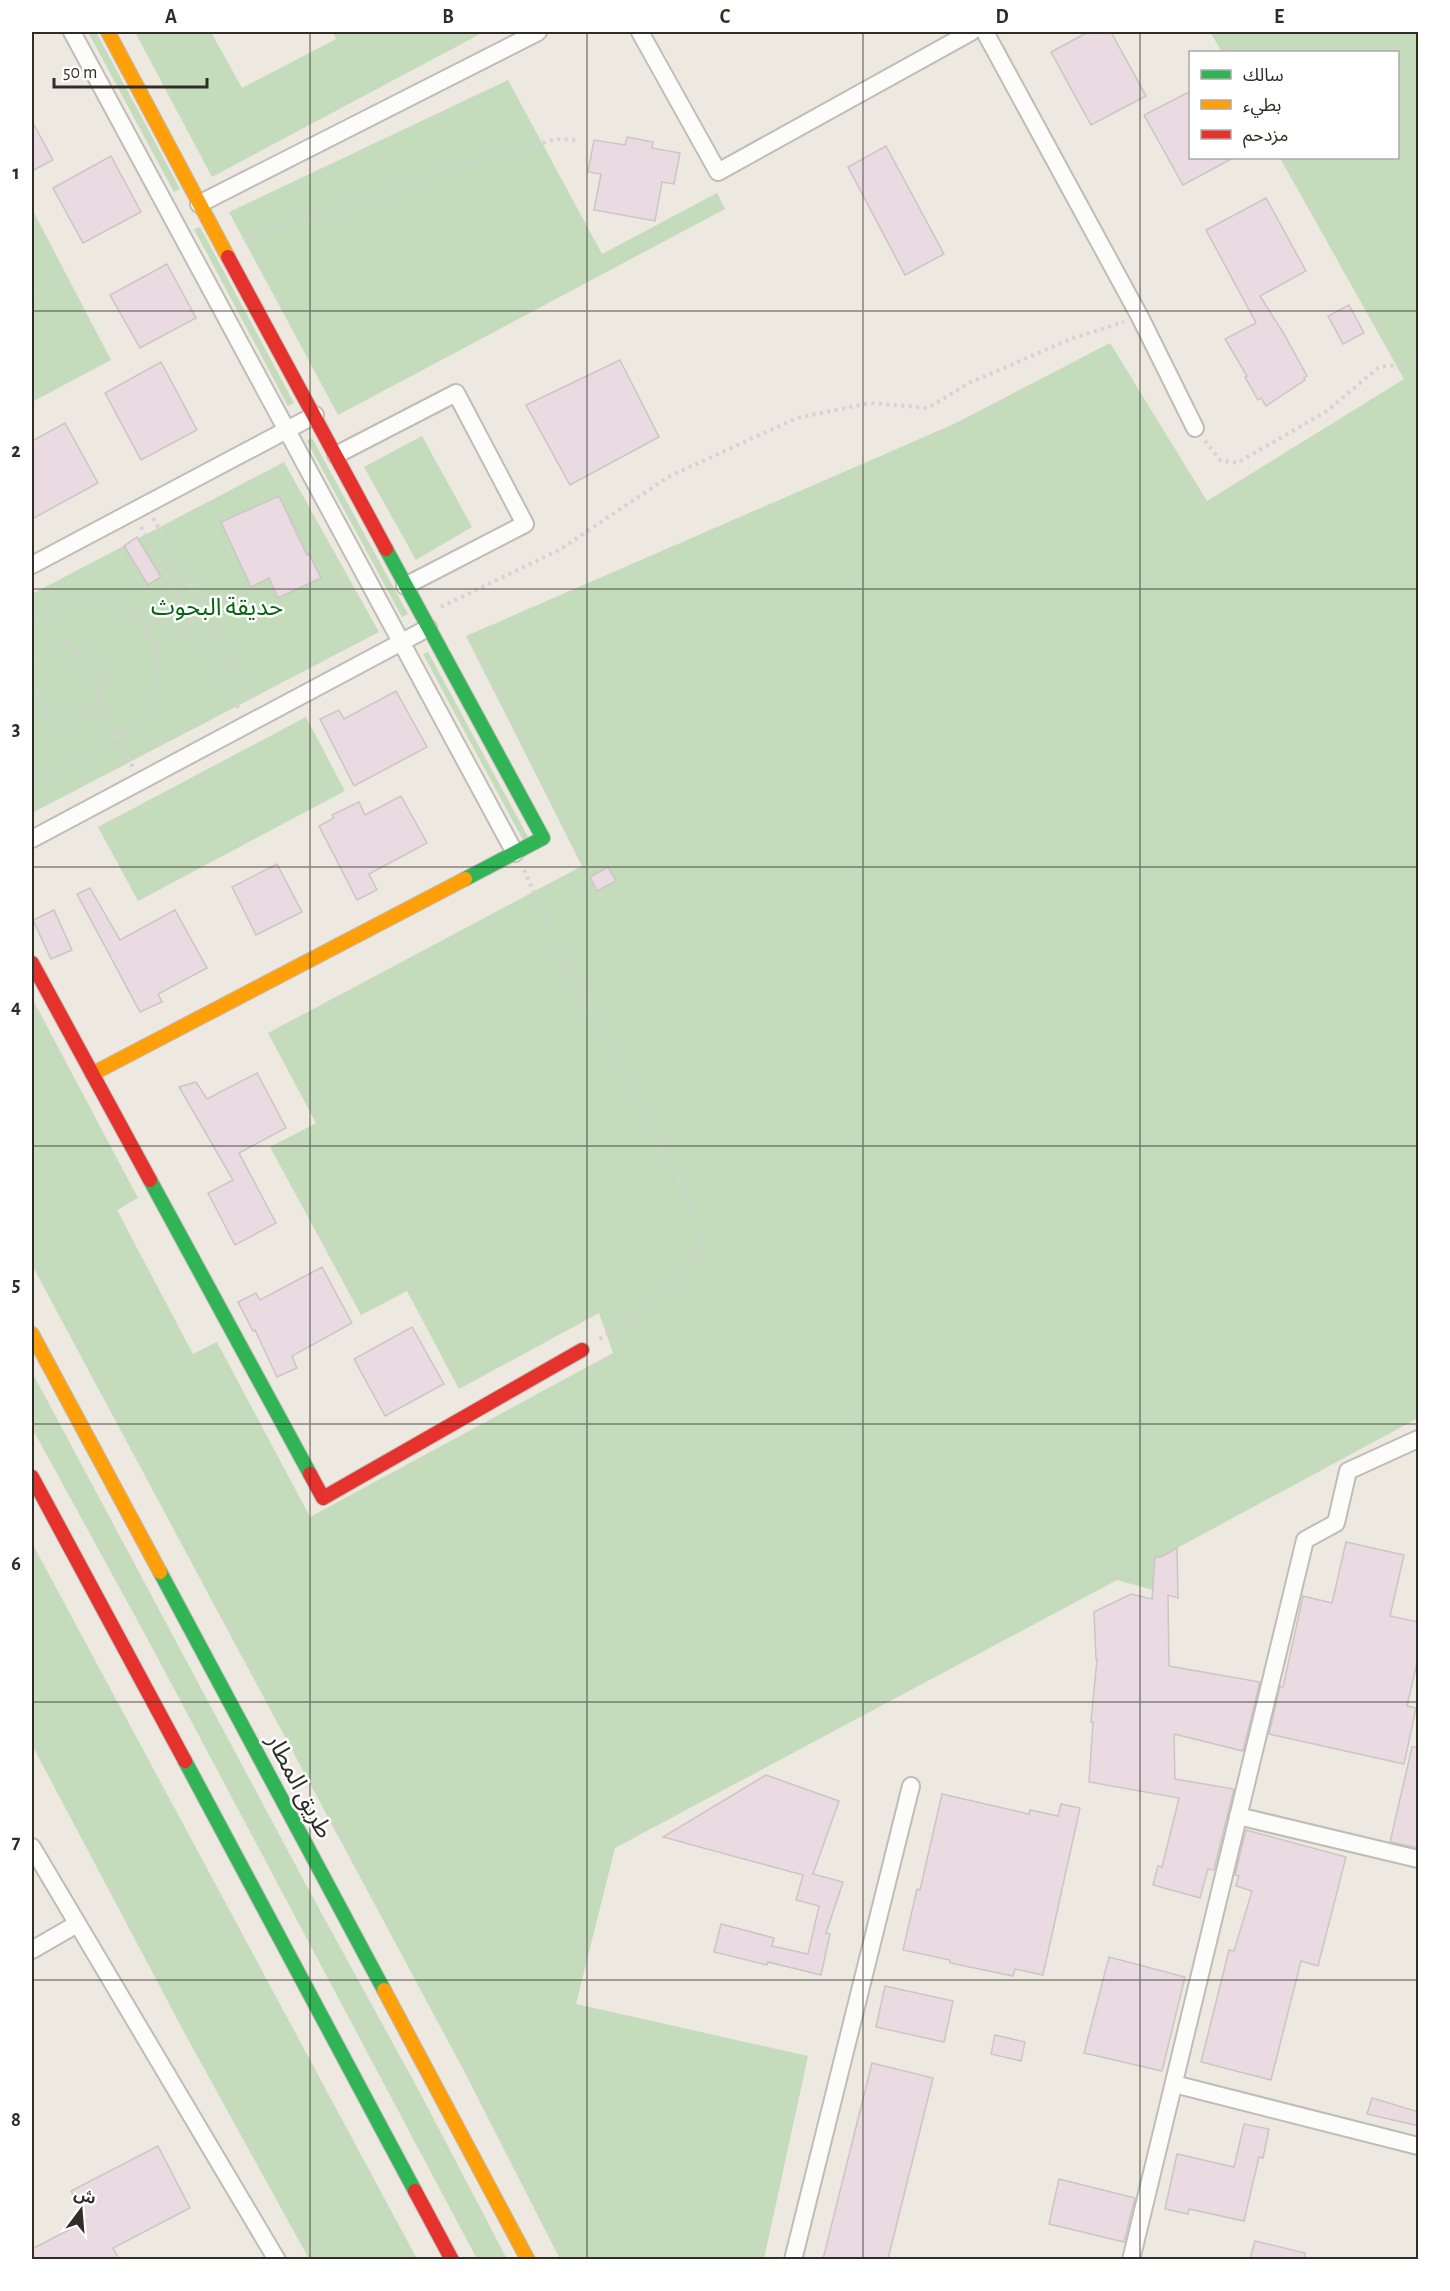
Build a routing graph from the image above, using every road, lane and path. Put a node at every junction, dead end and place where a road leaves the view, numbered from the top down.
1 (72, 32) edge
2 (108, 32) edge
3 (538, 32) edge
4 (640, 32) edge
5 (971, 32) edge
6 (986, 32) edge
7 (576, 140) dead end
8 (199, 204) junction
9 (222, 246) junction
10 (62, 277) dead end
11 (32, 294) edge
12 (1140, 317) junction
13 (1419, 369) edge
14 (315, 415) junction
15 (1195, 428) joint
16 (287, 430) junction
17 (336, 455) junction
18 (139, 508) junction
19 (32, 565) edge
20 (405, 586) junction
21 (184, 606) junction
22 (425, 623) junction
23 (32, 624) edge
24 (194, 626) junction
25 (144, 627) junction
26 (401, 643) junction
27 (156, 645) junction
28 (75, 656) junction
29 (32, 662) edge
30 (32, 681) edge
31 (96, 690) junction
32 (98, 705) junction
33 (52, 715) junction
34 (32, 721) edge
35 (255, 721) junction
36 (116, 737) junction
37 (32, 775) edge
38 (140, 782) junction
39 (32, 839) edge
40 (515, 853) junction
41 (32, 963) edge
42 (92, 1074) junction
43 (32, 1334) edge
44 (582, 1350) joint
45 (1419, 1439) edge
46 (32, 1477) edge
47 (911, 1786) dead end
48 (1238, 1816) junction
49 (32, 1847) edge
50 (1419, 1859) edge
51 (77, 1924) junction
52 (32, 1950) edge
53 (1174, 2084) junction
54 (1419, 2146) edge
55 (277, 2259) edge
56 (452, 2259) edge
57 (528, 2259) edge
58 (793, 2259) edge
59 (1131, 2259) edge

1 - 16 street
2 - 8 main road
3 - 8 street
4 - 5 street
6 - 12 street
7 - 9 path
8 - 9 main road
9 - 14 main road
10 - 11 path
12 - 15 street
12 - 22 path
13 - 15 path
14 - 16 street
14 - 17 main road
16 - 18 street
16 - 26 street
17 - 20 main road
17 - 20 street
18 - 19 street
18 - 21 path
18 - 35 path
20 - 22 main road
21 - 24 path
21 - 25 path
22 - 26 street
22 - 40 main road
23 - 25 path
24 - 27 path
24 - 35 path
25 - 27 path
26 - 35 street
26 - 40 street
27 - 36 path
28 - 29 path
28 - 31 path
28 - 31 path
30 - 33 path
31 - 32 path
32 - 33 path
32 - 36 path
33 - 34 path
35 - 38 street
36 - 37 path
36 - 38 path
38 - 39 street
40 - 42 main road
40 - 44 path
41 - 42 main road
42 - 44 main road
43 - 57 main road, طريق المطار
45 - 48 street
46 - 56 main road
47 - 58 street
48 - 50 street
48 - 53 street
49 - 51 street
51 - 52 street
51 - 55 street
53 - 54 street
53 - 59 street

